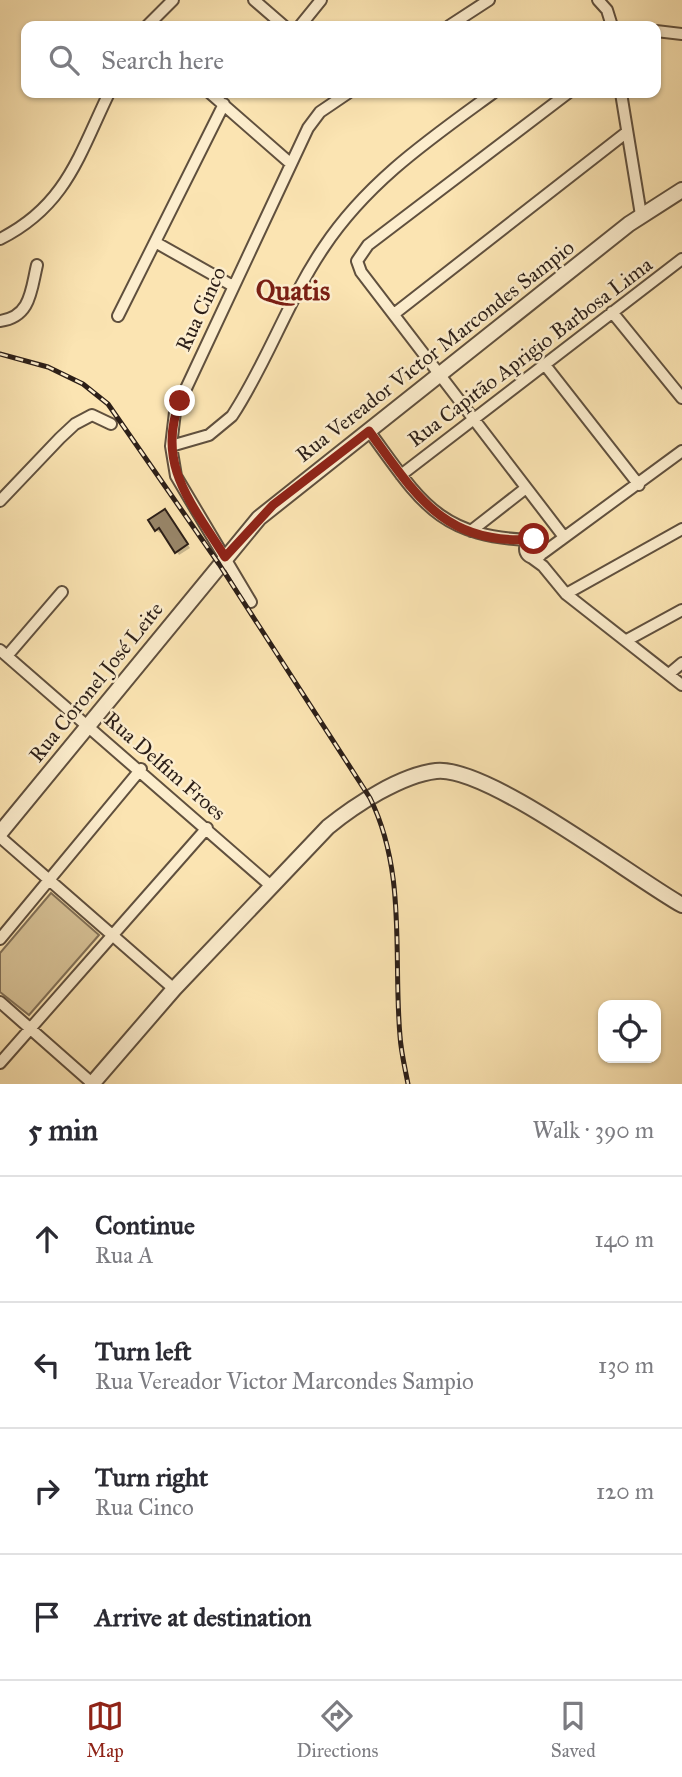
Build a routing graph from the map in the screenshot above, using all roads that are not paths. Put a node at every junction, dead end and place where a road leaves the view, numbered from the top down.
1 (173, 0) edge
2 (254, 0) edge
3 (321, 0) edge
4 (489, 0) edge
5 (598, 0) edge
6 (152, 21) edge
7 (278, 21) edge
8 (304, 21) edge
9 (457, 21) edge
10 (610, 21) edge
11 (661, 32) edge
12 (682, 34) edge
13 (106, 98) edge
14 (216, 98) edge
15 (341, 98) edge
16 (486, 98) edge
17 (561, 98) edge
18 (622, 98) edge
19 (224, 104) junction
20 (627, 132) junction
21 (290, 163) junction
22 (682, 190) edge
23 (641, 215) junction
24 (0, 239) edge
25 (155, 242) junction
26 (682, 260) edge
27 (37, 265) dead end
28 (233, 286) junction
29 (612, 312) junction
30 (394, 314) junction
31 (118, 316) dead end
32 (0, 321) edge
33 (545, 365) junction
34 (442, 375) junction
35 (682, 398) edge
36 (474, 419) junction
37 (111, 424) dead end
38 (369, 431) junction
39 (171, 446) junction
40 (682, 450) edge
41 (401, 475) junction
42 (0, 484) edge
43 (639, 485) junction
44 (526, 488) junction
45 (11, 489) junction
46 (0, 501) edge
47 (682, 529) edge
48 (471, 531) junction
49 (562, 539) junction
50 (535, 540) junction
51 (510, 541) junction
52 (225, 557) junction
53 (537, 557) junction
54 (62, 592) dead end
55 (566, 594) junction
56 (251, 602) dead end
57 (682, 610) edge
58 (627, 640) junction
59 (4, 653) edge
60 (682, 663) edge
61 (669, 674) junction
62 (682, 685) edge
63 (88, 726) junction
64 (141, 769) junction
65 (207, 828) junction
66 (0, 835) edge
67 (47, 881) junction
68 (271, 886) junction
69 (682, 905) edge
70 (112, 936) junction
71 (0, 939) edge
72 (174, 989) junction
73 (0, 1002) edge
74 (30, 1027) junction
75 (0, 1063) edge
76 (93, 1084) edge

1 - 6 street
2 - 7 street
3 - 8 street
4 - 9 street
5 - 10 street
11 - 12 street
13 - 24 street
14 - 19 street
15 - 21 street, Rua Cinco
16 - 39 street
17 - 30 street
18 - 20 street
19 - 21 street
19 - 25 street
20 - 23 street
20 - 30 street
21 - 28 street, Rua Cinco
22 - 23 street, Rua Vereador Victor Marcondes Sampio
23 - 34 street, Rua Vereador Victor Marcondes Sampio
25 - 28 street
25 - 31 street
26 - 29 street, Rua Capitão Aprigio Barbosa Lima
27 - 32 street
28 - 39 street, Rua Cinco
29 - 33 street, Rua Capitão Aprigio Barbosa Lima
29 - 35 street
30 - 34 street
33 - 36 street, Rua Capitão Aprigio Barbosa Lima
33 - 43 street
34 - 36 street
34 - 38 street, Rua Vereador Victor Marcondes Sampio
36 - 41 street, Rua Capitão Aprigio Barbosa Lima
36 - 44 street
37 - 45 street
38 - 41 street
38 - 52 street, Rua Vereador Victor Marcondes Sampio
39 - 52 street, Rua Cinco
40 - 43 street
41 - 48 street
42 - 45 street
43 - 49 street
44 - 48 street
44 - 49 street
45 - 46 street
47 - 55 street
48 - 51 street
49 - 50 street
49 - 53 street
50 - 51 street
50 - 53 street
50 - 53 street
51 - 53 street
52 - 56 street, Rua Cinco
52 - 63 street, Rua Coronel José Leite
53 - 55 street
54 - 59 street
55 - 58 street
57 - 58 street
58 - 61 street
59 - 63 street, Rua Delfim Froes
60 - 61 street
61 - 62 street
63 - 64 street, Rua Delfim Froes
63 - 66 street, Rua Coronel José Leite
64 - 65 street, Rua Delfim Froes
64 - 67 street
65 - 68 street, Rua Delfim Froes
65 - 70 street
66 - 67 street
67 - 70 street
67 - 71 street
68 - 69 street
68 - 72 street
70 - 72 street
70 - 74 street
72 - 76 street
73 - 74 street
74 - 75 street
74 - 76 street

